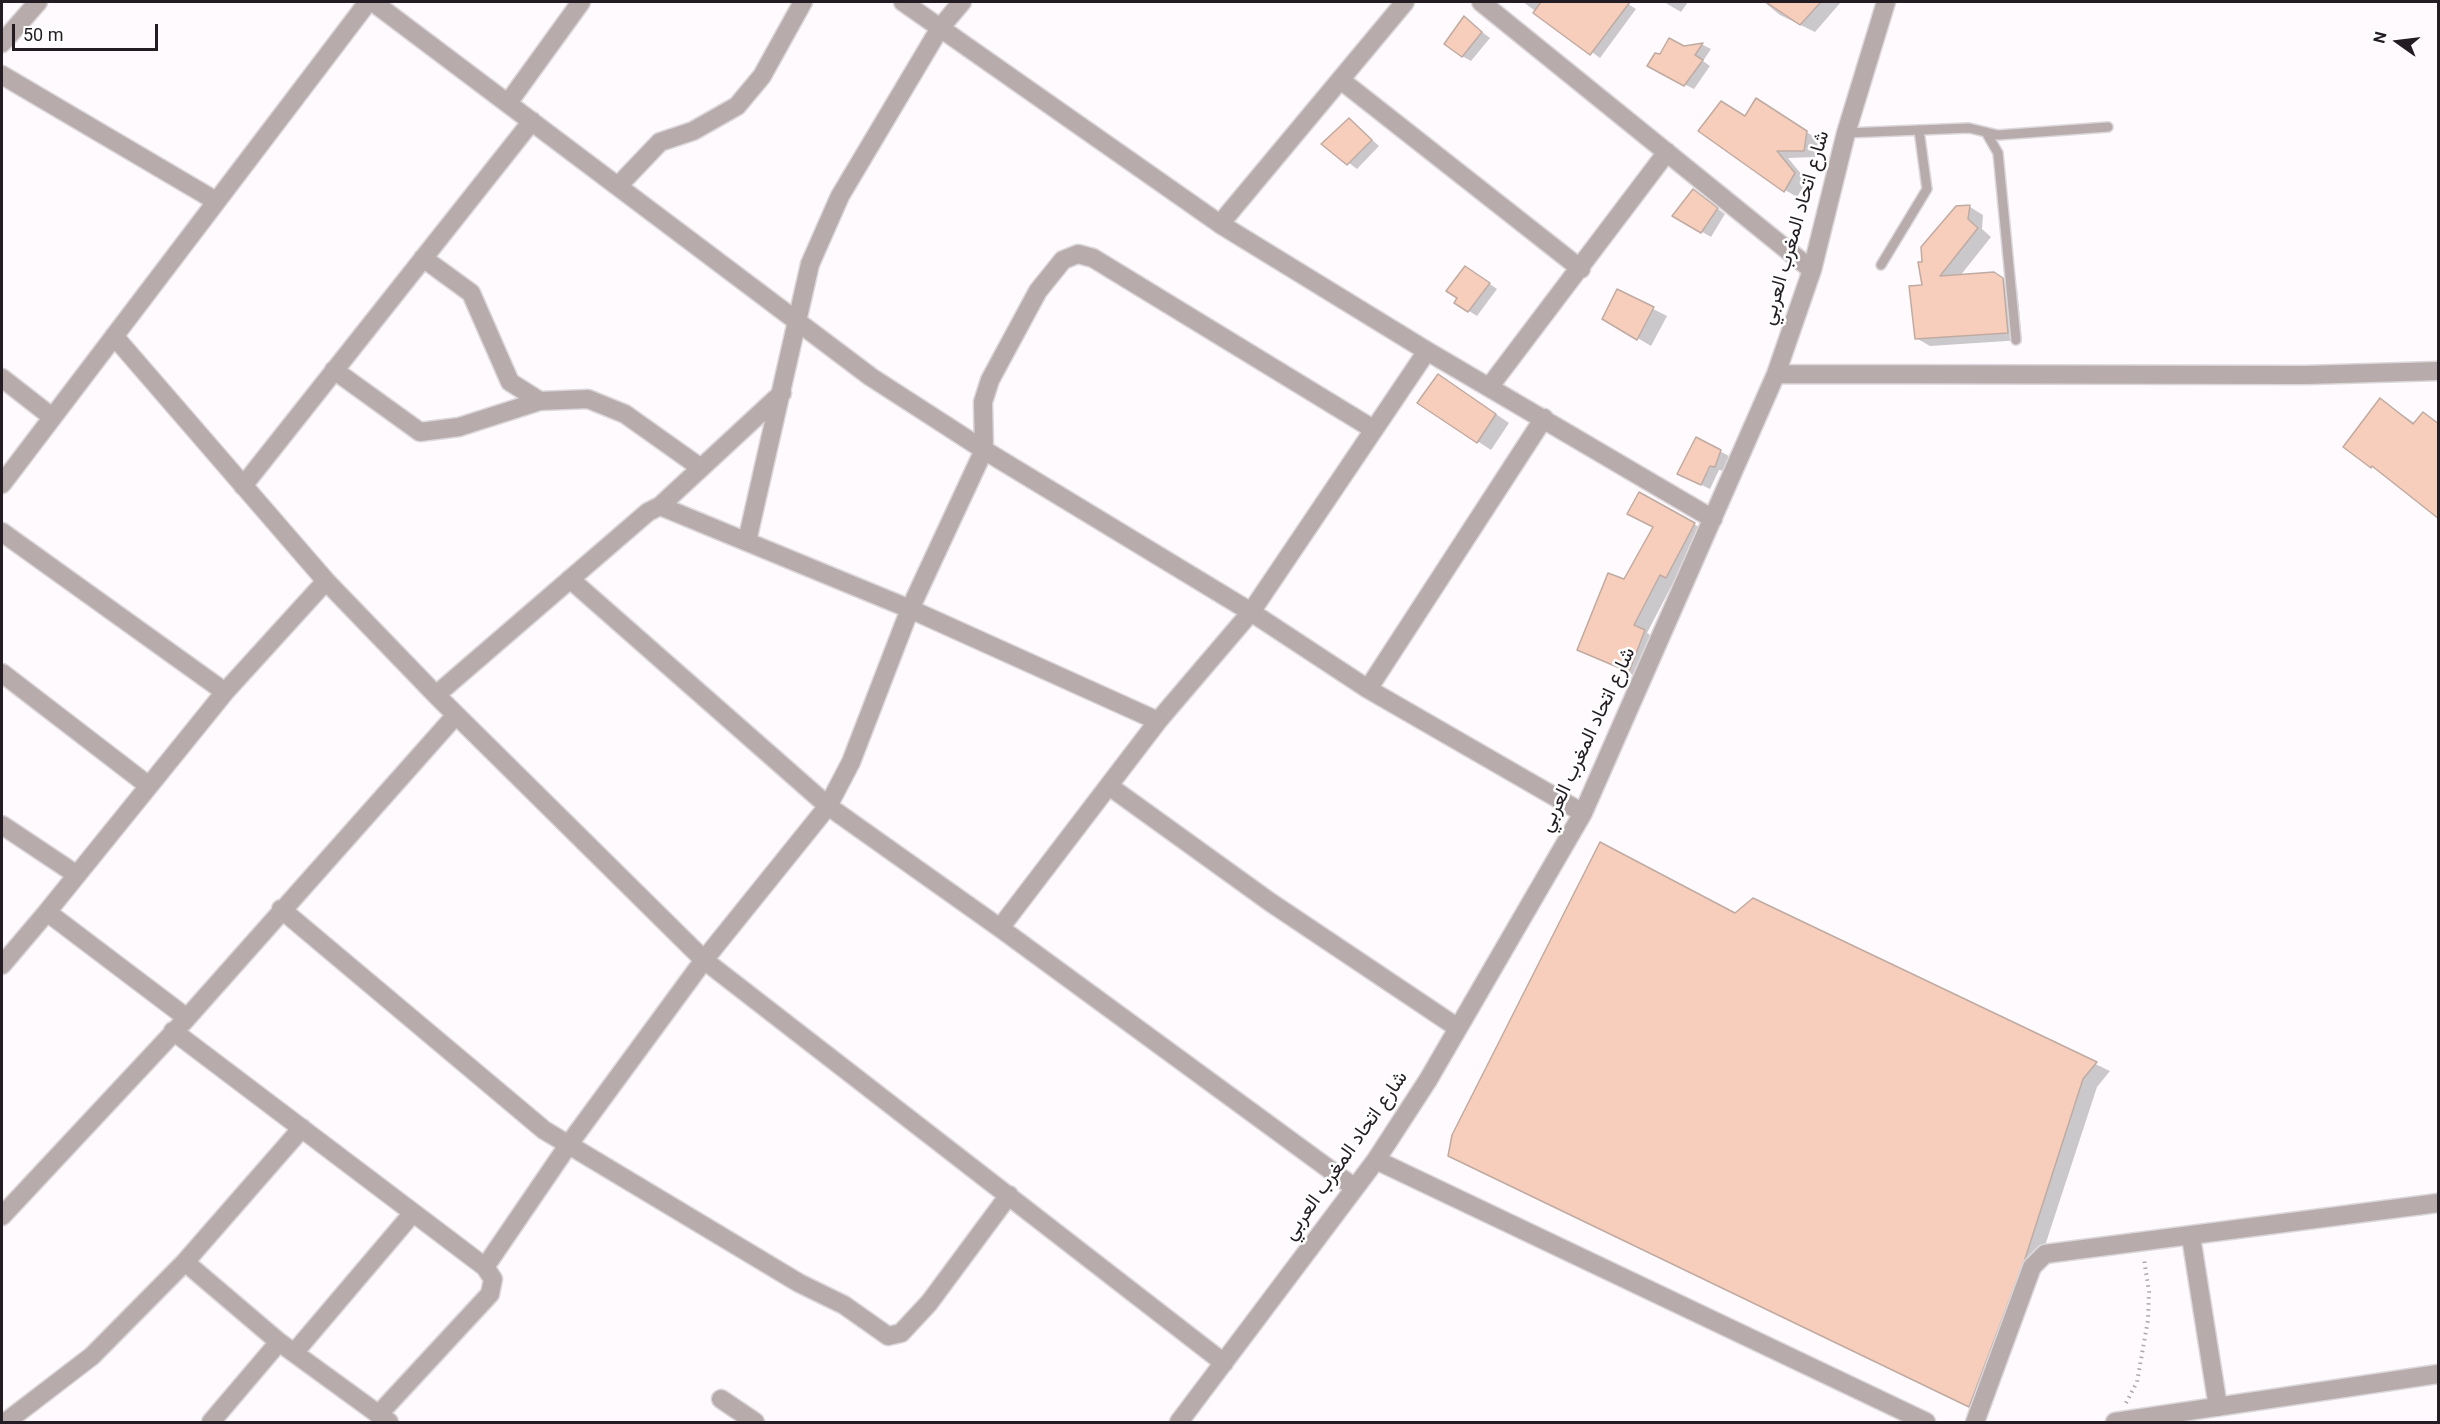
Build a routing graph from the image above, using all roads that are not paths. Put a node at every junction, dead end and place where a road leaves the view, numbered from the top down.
1 (38, 2) edge
2 (368, 2) edge
3 (373, 2) edge
4 (581, 2) edge
5 (802, 2) edge
6 (903, 2) edge
7 (962, 2) edge
8 (1405, 2) edge
9 (1481, 2) edge
10 (1886, 2) edge
11 (940, 28) junction
12 (2, 43) edge
13 (2, 75) edge
14 (1342, 81) junction
15 (508, 103) junction
16 (532, 121) junction
17 (2108, 127) dead end
18 (1919, 130) junction
19 (1986, 132) junction
20 (1846, 133) junction
21 (1667, 152) junction
22 (618, 186) junction
23 (216, 201) junction
24 (1220, 224) junction
25 (423, 258) junction
26 (1881, 265) dead end
27 (1581, 268) junction
28 (1812, 270) junction
29 (797, 319) junction
30 (114, 336) junction
31 (2016, 340) dead end
32 (1427, 351) junction
33 (334, 370) junction
34 (2439, 370) edge
35 (1776, 374) junction
36 (2, 378) edge
37 (1490, 386) junction
38 (782, 393) junction
39 (540, 401) junction
40 (52, 417) junction
41 (1544, 418) junction
42 (1373, 429) junction
43 (984, 450) junction
44 (701, 468) junction
45 (2, 484) edge
46 (243, 486) junction
47 (660, 506) junction
48 (1713, 519) junction
49 (2, 532) edge
50 (747, 541) junction
51 (570, 579) junction
52 (326, 581) junction
53 (910, 609) junction
54 (1251, 612) junction
55 (2, 673) edge
56 (1368, 689) junction
57 (225, 692) junction
58 (435, 695) junction
59 (456, 716) junction
60 (1158, 721) junction
61 (149, 786) junction
62 (1109, 786) junction
63 (828, 806) junction
64 (1583, 813) junction
65 (2, 825) edge
66 (77, 875) junction
67 (281, 909) junction
68 (47, 912) junction
69 (1000, 928) junction
70 (704, 960) junction
71 (2, 965) edge
72 (187, 1018) junction
73 (1458, 1029) junction
74 (173, 1031) junction
75 (302, 1128) junction
76 (569, 1144) junction
77 (1376, 1160) junction
78 (1355, 1188) junction
79 (1010, 1195) junction
80 (2438, 1206) edge
81 (412, 1214) junction
82 (2, 1216) edge
83 (2191, 1237) junction
84 (185, 1262) junction
85 (485, 1267) junction
86 (287, 1348) junction
87 (1224, 1363) junction
88 (2439, 1374) edge
89 (721, 1399) dead end
90 (2218, 1407) junction
91 (383, 1419) edge
92 (6, 1422) edge
93 (211, 1422) edge
94 (755, 1422) edge
95 (1179, 1422) edge
96 (1926, 1422) edge
97 (1976, 1422) edge
98 (2115, 1422) edge

1 - 12 street
2 - 23 street
3 - 15 street
4 - 15 street
5 - 22 street
6 - 11 street
7 - 11 street
8 - 14 street
9 - 21 street
10 - 20 street, شارع اتحاد المغرب العربي
11 - 24 street
11 - 29 street
13 - 23 street
14 - 24 street
14 - 27 street
15 - 16 street
16 - 22 street
16 - 25 street
17 - 19 lane
18 - 19 lane
18 - 20 lane
18 - 26 lane
19 - 31 lane
20 - 28 street, شارع اتحاد المغرب العربي
21 - 27 street
21 - 28 street
22 - 29 street
23 - 30 street
24 - 32 street
25 - 33 street
25 - 39 street
27 - 37 street
28 - 35 street, شارع اتحاد المغرب العربي
29 - 38 street
29 - 43 street
30 - 40 street
30 - 46 street
32 - 37 street
32 - 42 street
33 - 39 street
33 - 46 street
34 - 35 street
35 - 48 street, شارع اتحاد المغرب العربي
36 - 40 street
37 - 41 street
38 - 44 street
38 - 50 street
39 - 44 street
40 - 45 street
41 - 48 street
41 - 56 street
42 - 43 street
42 - 54 street
43 - 53 street
43 - 54 street
44 - 47 street
46 - 52 street
47 - 50 street
47 - 51 street
48 - 64 street, شارع اتحاد المغرب العربي
49 - 57 street
50 - 53 street
51 - 58 street
51 - 63 street
52 - 57 street
52 - 58 street
53 - 60 street
53 - 63 street
54 - 56 street
54 - 60 street
55 - 61 street
56 - 64 street
57 - 61 street
58 - 59 street
59 - 67 street
59 - 70 street
60 - 62 street
61 - 66 street
62 - 69 street
62 - 73 street
63 - 69 street
63 - 70 street
64 - 73 street, شارع اتحاد المغرب العربي
65 - 66 street
66 - 68 street
67 - 72 street
67 - 76 street
68 - 71 street
68 - 72 street
69 - 78 street
70 - 76 street
70 - 79 street
72 - 74 street
73 - 77 street, شارع اتحاد المغرب العربي
74 - 75 street
74 - 82 street
75 - 81 street
75 - 84 street
76 - 79 street
76 - 85 street
77 - 78 street, شارع اتحاد المغرب العربي
77 - 96 street
78 - 87 street, شارع اتحاد المغرب العربي
79 - 87 street
80 - 83 street
81 - 85 street
81 - 86 street
83 - 90 street
83 - 97 street
84 - 86 street
84 - 92 street
85 - 91 street
86 - 91 street
86 - 93 street
87 - 95 street, شارع اتحاد المغرب العربي
88 - 90 street
89 - 94 street
90 - 98 street

